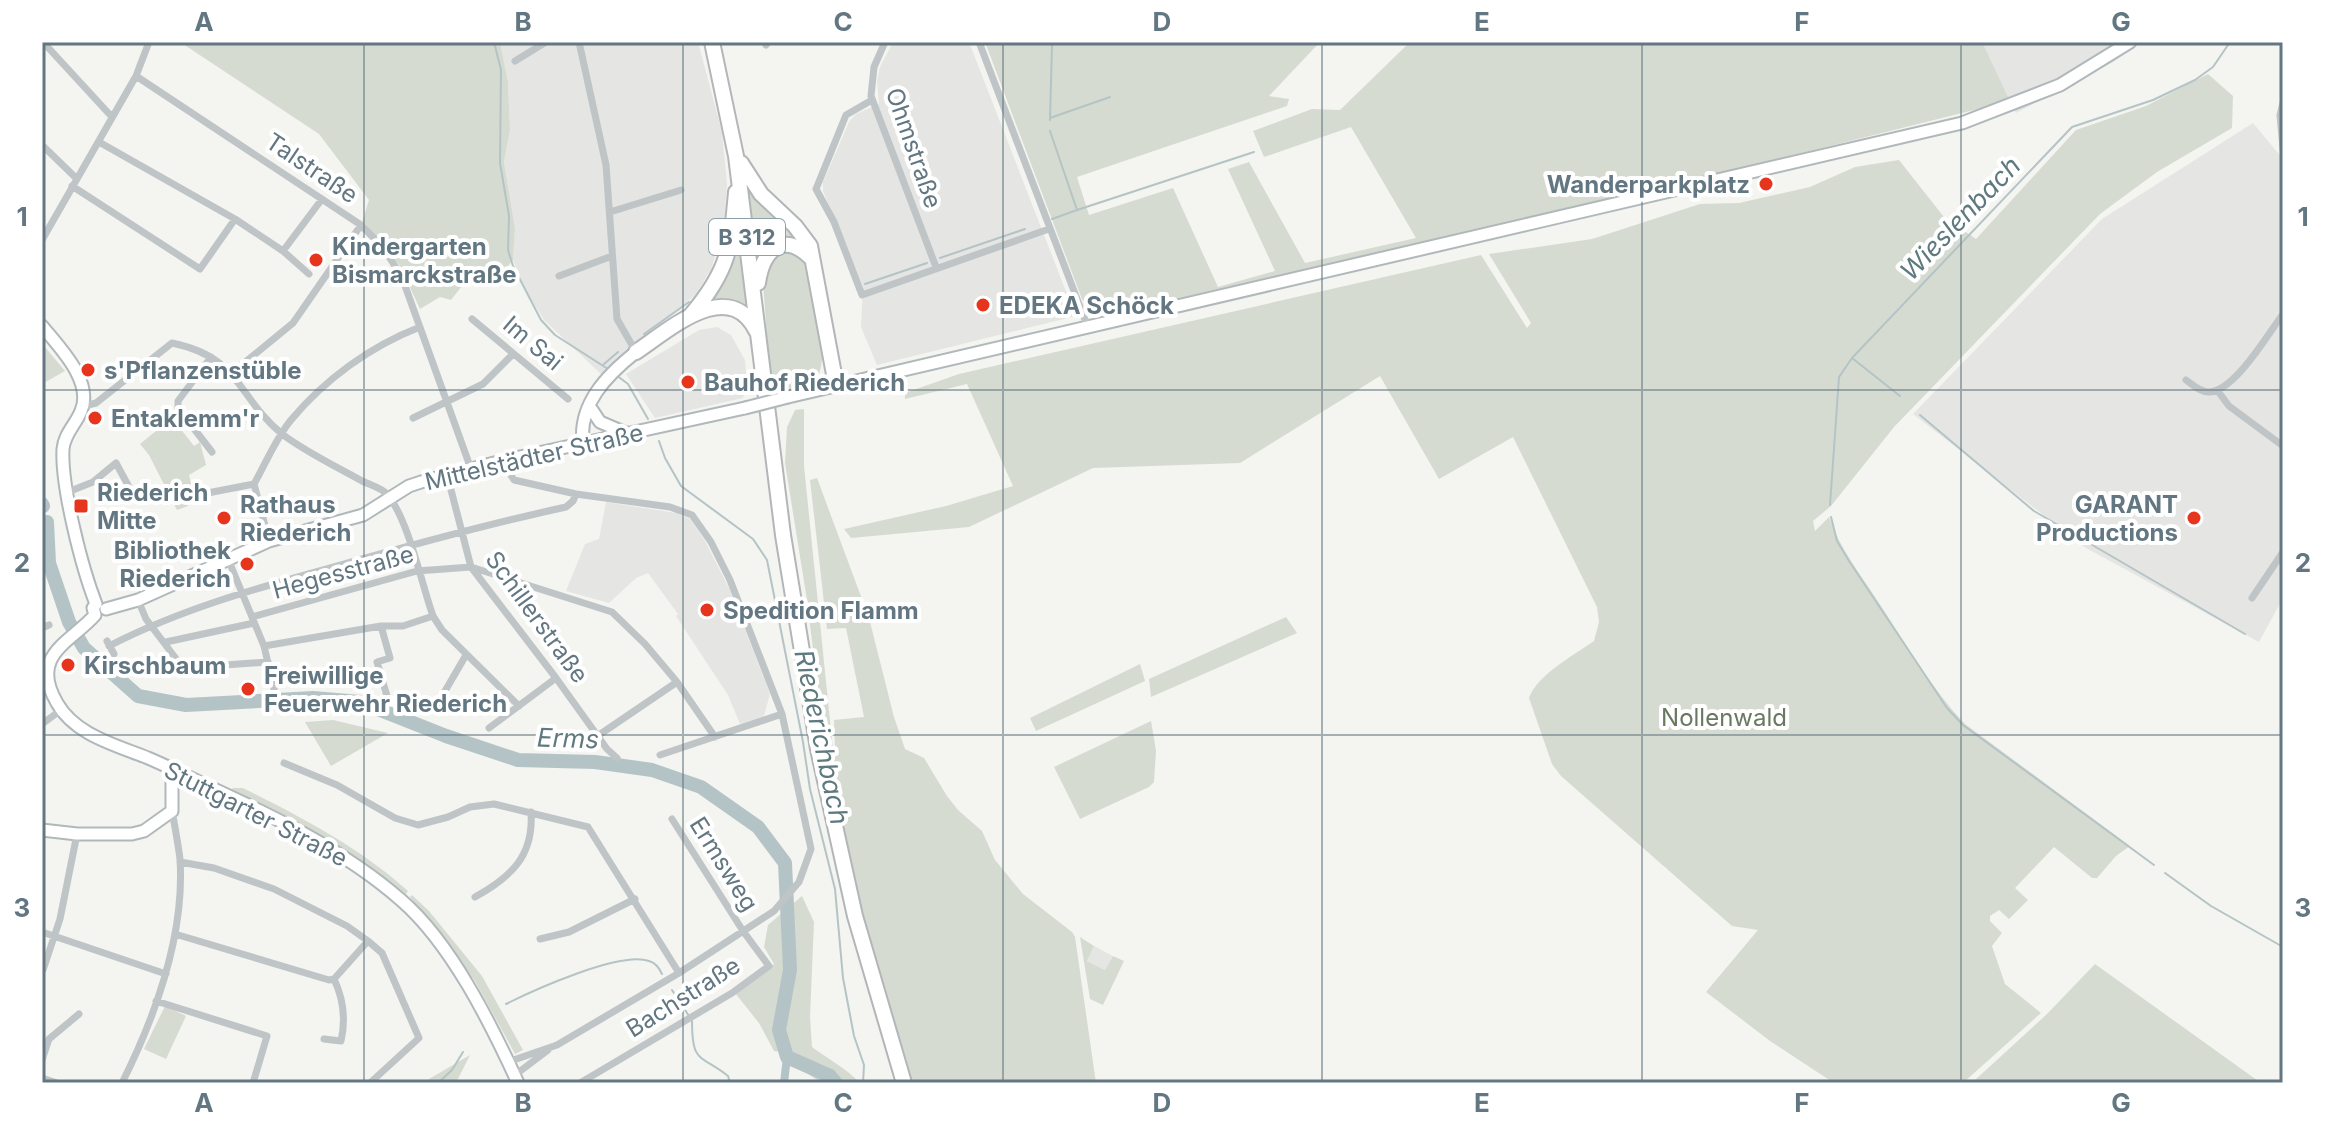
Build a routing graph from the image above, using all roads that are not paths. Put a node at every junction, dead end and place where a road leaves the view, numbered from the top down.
1 (43, 42) edge
2 (149, 42) edge
3 (546, 42) edge
4 (579, 42) edge
5 (712, 42) edge
6 (885, 42) edge
7 (979, 42) edge
8 (2130, 42) edge
9 (515, 61) dead end
10 (136, 76) junction
11 (872, 100) junction
12 (2283, 103) edge
13 (112, 117) junction
14 (99, 142) junction
15 (42, 145) edge
16 (2283, 148) edge
17 (737, 162) junction
18 (74, 182) junction
19 (681, 190) dead end
20 (322, 199) junction
21 (610, 212) junction
22 (235, 219) junction
23 (361, 225) junction
24 (1049, 229) junction
25 (42, 240) edge
26 (283, 251) junction
27 (612, 256) junction
28 (815, 262) junction
29 (936, 267) junction
30 (309, 274) dead end
31 (559, 276) dead end
32 (756, 306) junction
33 (2283, 314) edge
34 (691, 315) junction
35 (472, 319) dead end
36 (1087, 325) junction
37 (42, 326) edge
38 (420, 327) junction
39 (759, 336) junction
40 (636, 352) junction
41 (513, 354) junction
42 (211, 357) junction
43 (232, 373) junction
44 (2186, 380) dead end
45 (836, 385) junction
46 (2217, 390) junction
47 (594, 397) junction
48 (568, 399) dead end
49 (446, 401) junction
50 (84, 406) junction
51 (592, 410) junction
52 (413, 418) dead end
53 (282, 434) junction
54 (629, 434) junction
55 (598, 441) junction
56 (583, 444) junction
57 (2283, 446) edge
58 (212, 452) dead end
59 (502, 461) junction
60 (471, 469) junction
61 (254, 484) junction
62 (450, 486) dead end
63 (68, 492) junction
64 (576, 494) junction
65 (187, 497) dead end
66 (135, 498) dead end
67 (391, 498) junction
68 (461, 530) junction
69 (269, 541) junction
70 (411, 545) junction
71 (2283, 552) edge
72 (228, 559) junction
73 (471, 567) junction
74 (417, 571) junction
75 (243, 592) junction
76 (2252, 598) dead end
77 (138, 600) junction
78 (96, 613) junction
79 (433, 616) junction
80 (253, 620) junction
81 (152, 624) junction
82 (381, 626) junction
83 (166, 642) junction
84 (264, 646) junction
85 (114, 654) dead end
86 (466, 655) junction
87 (268, 662) junction
88 (45, 664) edge
89 (556, 678) junction
90 (677, 682) junction
91 (275, 693) dead end
92 (387, 696) dead end
93 (519, 706) junction
94 (61, 710) junction
95 (434, 710) dead end
96 (782, 714) junction
97 (42, 724) edge
98 (489, 728) dead end
99 (599, 735) junction
100 (715, 737) junction
101 (660, 755) dead end
102 (617, 758) dead end
103 (284, 763) dead end
104 (172, 770) junction
105 (172, 811) junction
106 (531, 812) junction
107 (672, 819) dead end
108 (42, 830) edge
109 (77, 834) junction
110 (180, 862) junction
111 (475, 897) dead end
112 (635, 899) junction
113 (743, 931) junction
114 (42, 932) edge
115 (175, 934) junction
116 (54, 936) junction
117 (540, 939) dead end
118 (368, 941) junction
119 (43, 970) edge
120 (679, 973) junction
121 (166, 974) junction
122 (334, 979) junction
123 (156, 1001) junction
124 (79, 1014) dead end
125 (324, 1039) dead end
126 (548, 1050) junction
127 (42, 1060) edge
128 (508, 1062) junction
129 (42, 1078) edge
130 (516, 1079) edge
131 (57, 1083) edge
132 (122, 1083) edge
133 (253, 1083) edge
134 (370, 1083) edge
135 (580, 1083) edge
136 (904, 1083) edge

1 - 13 street
2 - 10 street
3 - 9 street
4 - 21 street
5 - 17 highway, B 312
6 - 11 street, Ohmstraße
7 - 24 street
8 - 36 main road, Mittelstädter Straße
10 - 13 street
10 - 20 street, Talstraße
11 - 29 street, Ohmstraße
11 - 29 street
12 - 16 street
13 - 14 street
14 - 18 street
14 - 22 street
15 - 18 street
17 - 28 highway
17 - 32 highway, B 312
17 - 34 highway
18 - 22 street
18 - 25 street
19 - 21 street
20 - 23 street, Talstraße
20 - 26 street
21 - 27 street
22 - 26 street
23 - 38 street, Talstraße
23 - 43 street
24 - 29 street
24 - 36 street
26 - 30 street
27 - 31 street
27 - 40 street
28 - 32 highway
28 - 45 highway
32 - 39 highway, B 312
33 - 46 street
34 - 39 highway
34 - 40 highway
35 - 41 street, Im Sai
36 - 45 main road, Mittelstädter Straße
37 - 50 main road
38 - 49 street, Talstraße
38 - 53 street
39 - 136 highway, B 312
40 - 47 main road
41 - 48 street, Im Sai
41 - 49 street
42 - 43 street
42 - 50 street
42 - 58 street
43 - 53 street
44 - 46 street
45 - 54 main road, Mittelstädter Straße, bridge
46 - 57 street
47 - 51 main road
47 - 56 main road
49 - 52 street
49 - 60 street, Talstraße
50 - 63 main road
51 - 54 main road
51 - 55 main road
53 - 61 street
53 - 67 street
54 - 55 main road, Mittelstädter Straße
55 - 56 main road, Mittelstädter Straße
56 - 59 main road, Mittelstädter Straße
59 - 60 main road, Mittelstädter Straße
59 - 64 street, Bachstraße
60 - 67 main road, Mittelstädter Straße
61 - 65 street
61 - 69 street
62 - 68 street, Schillerstraße
63 - 66 street
63 - 78 main road
64 - 68 street
64 - 96 street, Bachstraße
67 - 69 main road, Mittelstädter Straße
67 - 70 street
68 - 70 street
68 - 73 street, Schillerstraße
69 - 72 main road, Mittelstädter Straße
70 - 74 street
70 - 75 street
71 - 76 street
72 - 75 street, Hegesstraße
72 - 77 main road, Mittelstädter Straße
73 - 74 street, Hegesstraße
73 - 89 street, Schillerstraße
73 - 90 street, Hegesstraße
74 - 79 street
74 - 80 street, Hegesstraße
75 - 80 street, Hegesstraße
75 - 81 street
77 - 78 main road, Mittelstädter Straße
77 - 81 street
78 - 88 main road
79 - 82 street
79 - 86 street
80 - 83 street, Hegesstraße
80 - 84 street, Hegesstraße
81 - 83 street
81 - 85 street
82 - 84 street
82 - 92 street
83 - 87 street
84 - 87 street, Hegesstraße
86 - 93 street
86 - 95 street
87 - 91 street, Hegesstraße
88 - 94 main road
89 - 93 street
89 - 99 street, Schillerstraße
90 - 99 street
90 - 100 street, Hegesstraße
93 - 98 street
94 - 97 street
94 - 104 main road, Stuttgarter Straße
96 - 100 street
96 - 113 street, Bachstraße
99 - 102 street, Schillerstraße
100 - 101 street
103 - 106 street
104 - 105 main road
104 - 128 main road, Stuttgarter Straße
105 - 109 main road
105 - 110 street
106 - 111 street
106 - 112 street
107 - 113 street, Ermsweg
108 - 109 main road
109 - 116 street
110 - 115 street
110 - 118 street
112 - 117 street
112 - 120 street
113 - 120 street, Bachstraße
113 - 135 street, Bachstraße
114 - 116 street
115 - 121 street
115 - 122 street
116 - 119 street
116 - 121 street
118 - 122 street
118 - 134 street
120 - 126 street, Bachstraße
121 - 123 street
122 - 125 street
123 - 132 street
123 - 133 street
124 - 127 street
126 - 128 street, Bachstraße
126 - 130 street, Bachstraße
128 - 130 main road, Stuttgarter Straße
129 - 131 street

